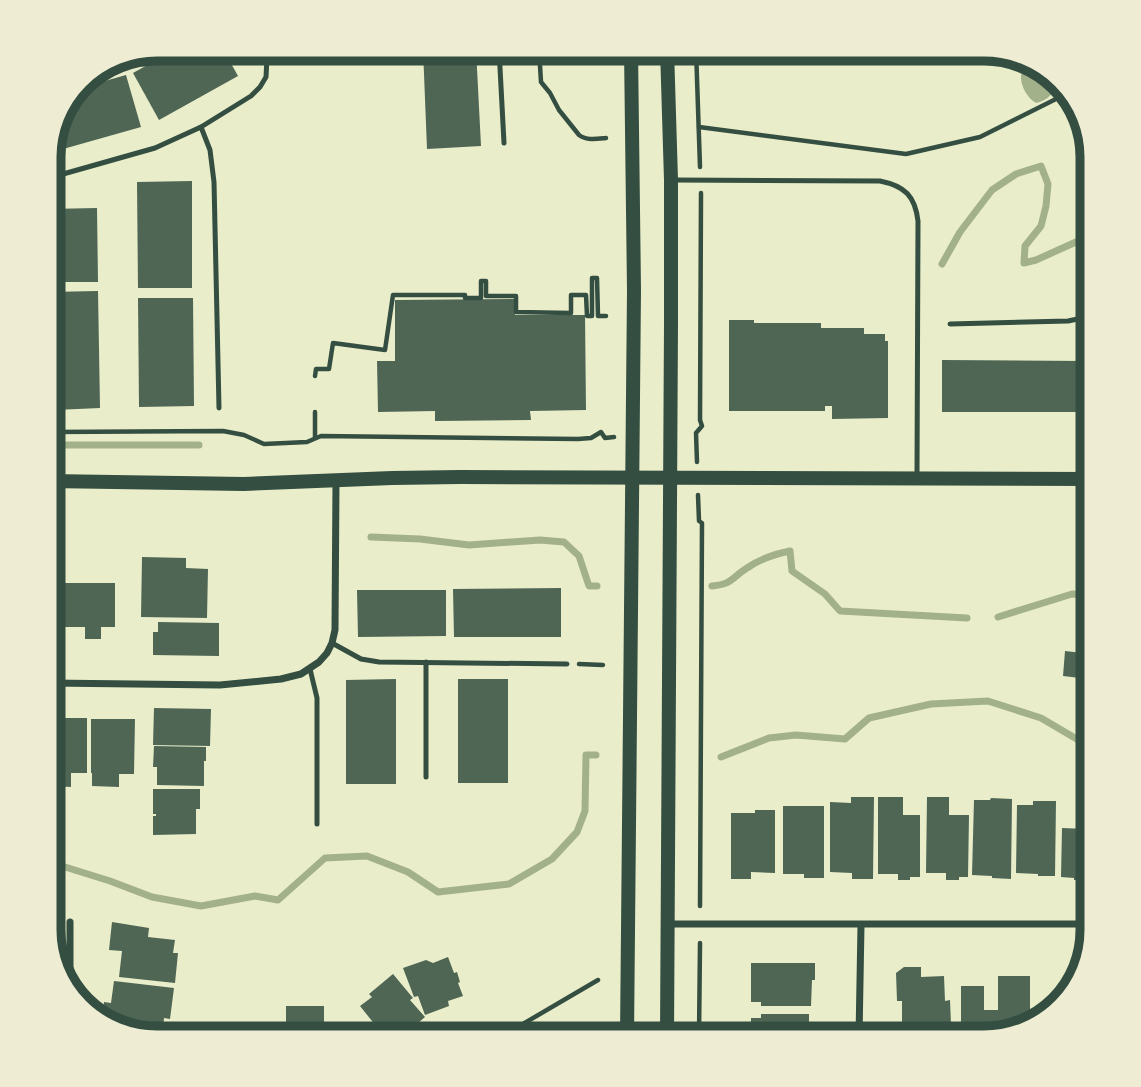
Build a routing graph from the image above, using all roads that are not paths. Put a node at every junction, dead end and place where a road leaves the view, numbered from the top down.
1 (266, 61) edge
2 (500, 61) edge
3 (631, 61) edge
4 (667, 61) edge
5 (201, 127) junction
6 (504, 143) dead end
7 (61, 175) edge
8 (671, 180) junction
9 (1080, 318) edge
10 (950, 324) dead end
11 (219, 408) dead end
12 (632, 478) junction
13 (670, 478) junction
14 (916, 478) junction
15 (1080, 479) edge
16 (61, 481) edge
17 (336, 481) junction
18 (332, 643) junction
19 (426, 662) junction
20 (566, 664) road end
21 (310, 669) junction
22 (61, 683) edge
23 (426, 777) dead end
24 (317, 824) dead end
25 (70, 922) dead end
26 (668, 924) junction
27 (1080, 924) edge
28 (861, 925) junction
29 (70, 968) edge
30 (627, 1026) edge
31 (667, 1026) edge
32 (859, 1026) edge

1 - 5 lane
2 - 6 lane
3 - 12 main road
4 - 8 main road
5 - 7 lane
5 - 11 lane
8 - 13 main road
8 - 14 lane
9 - 10 lane
12 - 13 main road
12 - 17 main road
12 - 30 main road
13 - 14 main road
13 - 26 main road
14 - 15 main road
16 - 17 main road
17 - 18 street
18 - 19 lane
18 - 21 street
19 - 20 lane
19 - 23 lane
21 - 22 street
21 - 24 lane
25 - 29 street
26 - 28 street
26 - 31 main road
27 - 28 street
28 - 32 street

